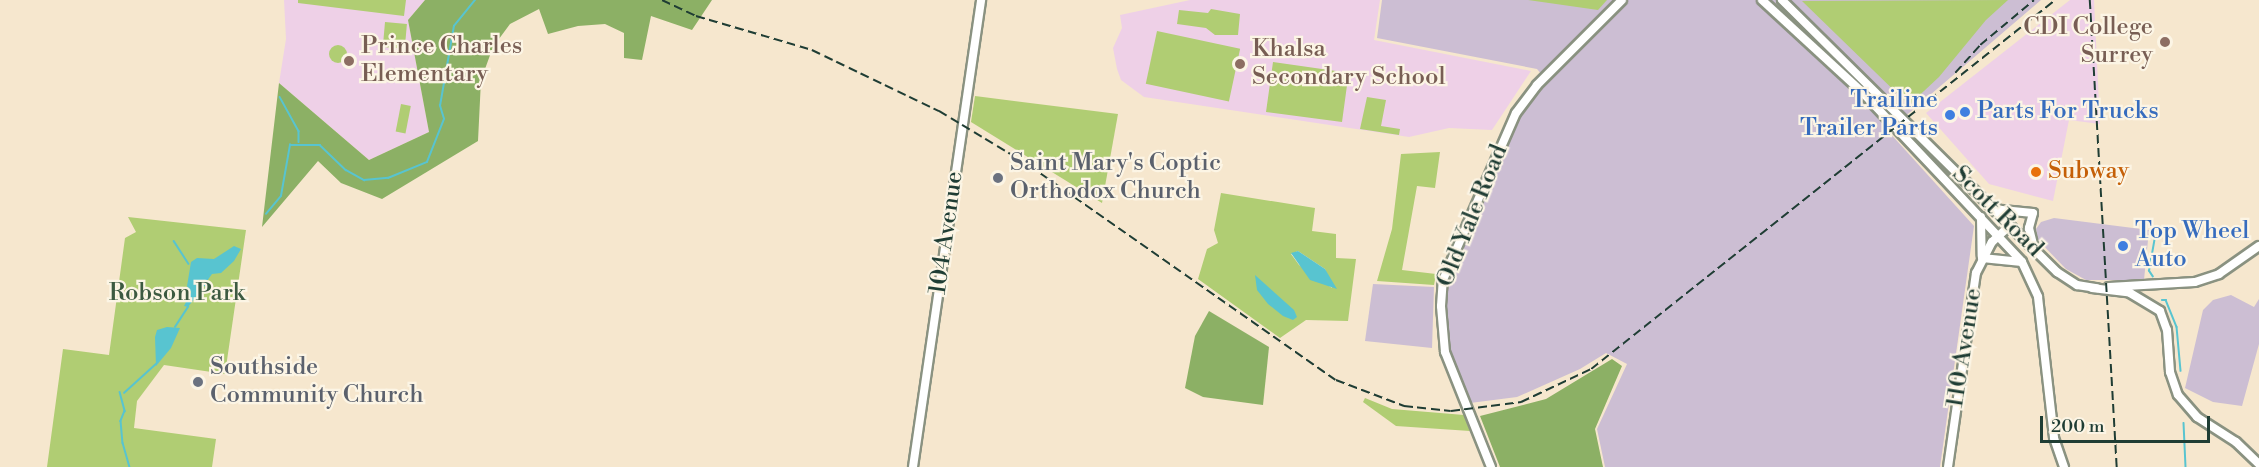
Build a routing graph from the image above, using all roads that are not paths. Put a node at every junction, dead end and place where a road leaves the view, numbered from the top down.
1 (981, 0) edge
2 (1622, 0) edge
3 (1762, 0) edge
4 (1782, 0) edge
5 (1992, 208) junction
6 (1981, 217) junction
7 (2009, 226) junction
8 (2000, 235) junction
9 (2259, 246) edge
10 (2036, 252) junction
11 (1982, 258) junction
12 (2022, 262) junction
13 (2092, 288) junction
14 (2259, 464) edge
15 (913, 467) edge
16 (1491, 467) edge
17 (1948, 467) edge
18 (2064, 467) edge

1 - 15 main road, 104 Avenue
2 - 16 main road, Old Yale Road
3 - 6 main road, Scott Road
4 - 5 main road, Scott Road
5 - 7 main road, Scott Road
5 - 10 main road
6 - 8 main road, Scott Road
6 - 11 main road
7 - 8 main road, 110 Avenue
7 - 10 main road, Scott Road
8 - 11 main road, 110 Avenue
8 - 12 main road, Scott Road
9 - 13 main road, Scott Road
10 - 13 main road, Scott Road
11 - 12 main road
11 - 17 main road, 110 Avenue
12 - 18 main road, Scott Road
13 - 14 main road

